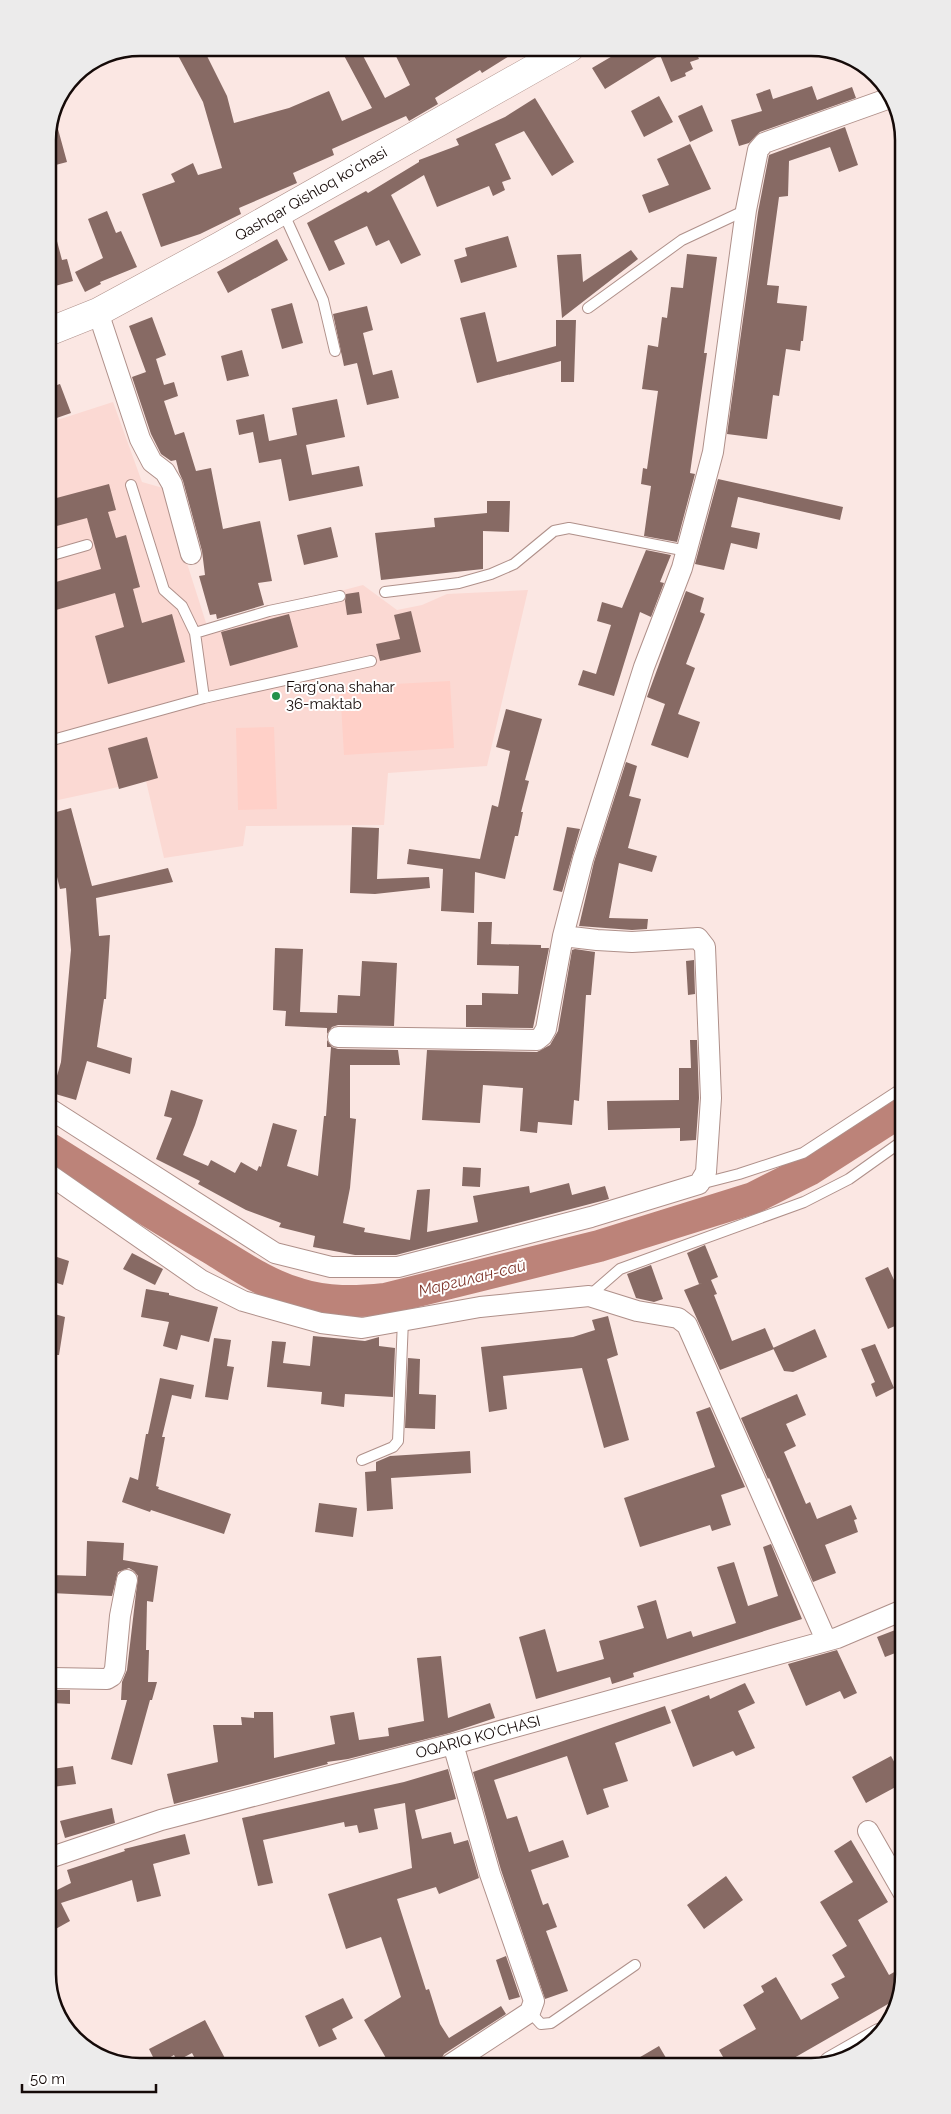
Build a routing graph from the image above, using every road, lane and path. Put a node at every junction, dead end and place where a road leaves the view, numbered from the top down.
1 (556, 56) edge
2 (884, 100) edge
3 (746, 210) junction
4 (282, 211) junction
5 (588, 308) dead end
6 (98, 312) junction
7 (56, 329) edge
8 (335, 351) dead end
9 (131, 485) dead end
10 (87, 545) dead end
11 (686, 551) junction
12 (56, 554) edge
13 (191, 554) dead end
14 (385, 592) dead end
15 (340, 596) dead end
16 (195, 633) junction
17 (370, 661) dead end
18 (204, 698) junction
19 (56, 739) edge
20 (563, 936) junction
21 (338, 1037) dead end
22 (895, 1093) edge
23 (56, 1113) edge
24 (895, 1146) edge
25 (56, 1179) edge
26 (698, 1184) junction
27 (589, 1296) junction
28 (403, 1320) junction
29 (362, 1460) dead end
30 (127, 1580) dead end
31 (895, 1613) edge
32 (826, 1640) junction
33 (56, 1678) edge
34 (454, 1744) junction
35 (868, 1831) dead end
36 (56, 1856) edge
37 (895, 1878) edge
38 (635, 1965) dead end
39 (530, 2012) junction
40 (460, 2058) edge

1 - 4 main road, Qashqar Qishloq koʻchasi
2 - 3 street
3 - 5 lane
3 - 11 street
4 - 6 main road, Qashqar Qishloq koʻchasi
4 - 8 lane
6 - 7 main road, Qashqar Qishloq koʻchasi
6 - 13 street
9 - 16 lane
10 - 12 lane
11 - 14 lane
11 - 20 street
15 - 16 lane
16 - 18 lane
17 - 18 lane
18 - 19 lane
20 - 21 street
20 - 26 street
22 - 26 lane
23 - 26 street
24 - 27 lane
25 - 28 street
27 - 28 street
27 - 32 street
28 - 29 lane
30 - 33 street
31 - 32 street, OQARIQ KO'CHASI
32 - 34 street, OQARIQ KO'CHASI
34 - 36 street, OQARIQ KO'CHASI
34 - 39 street
35 - 37 street
38 - 39 lane
39 - 40 street

